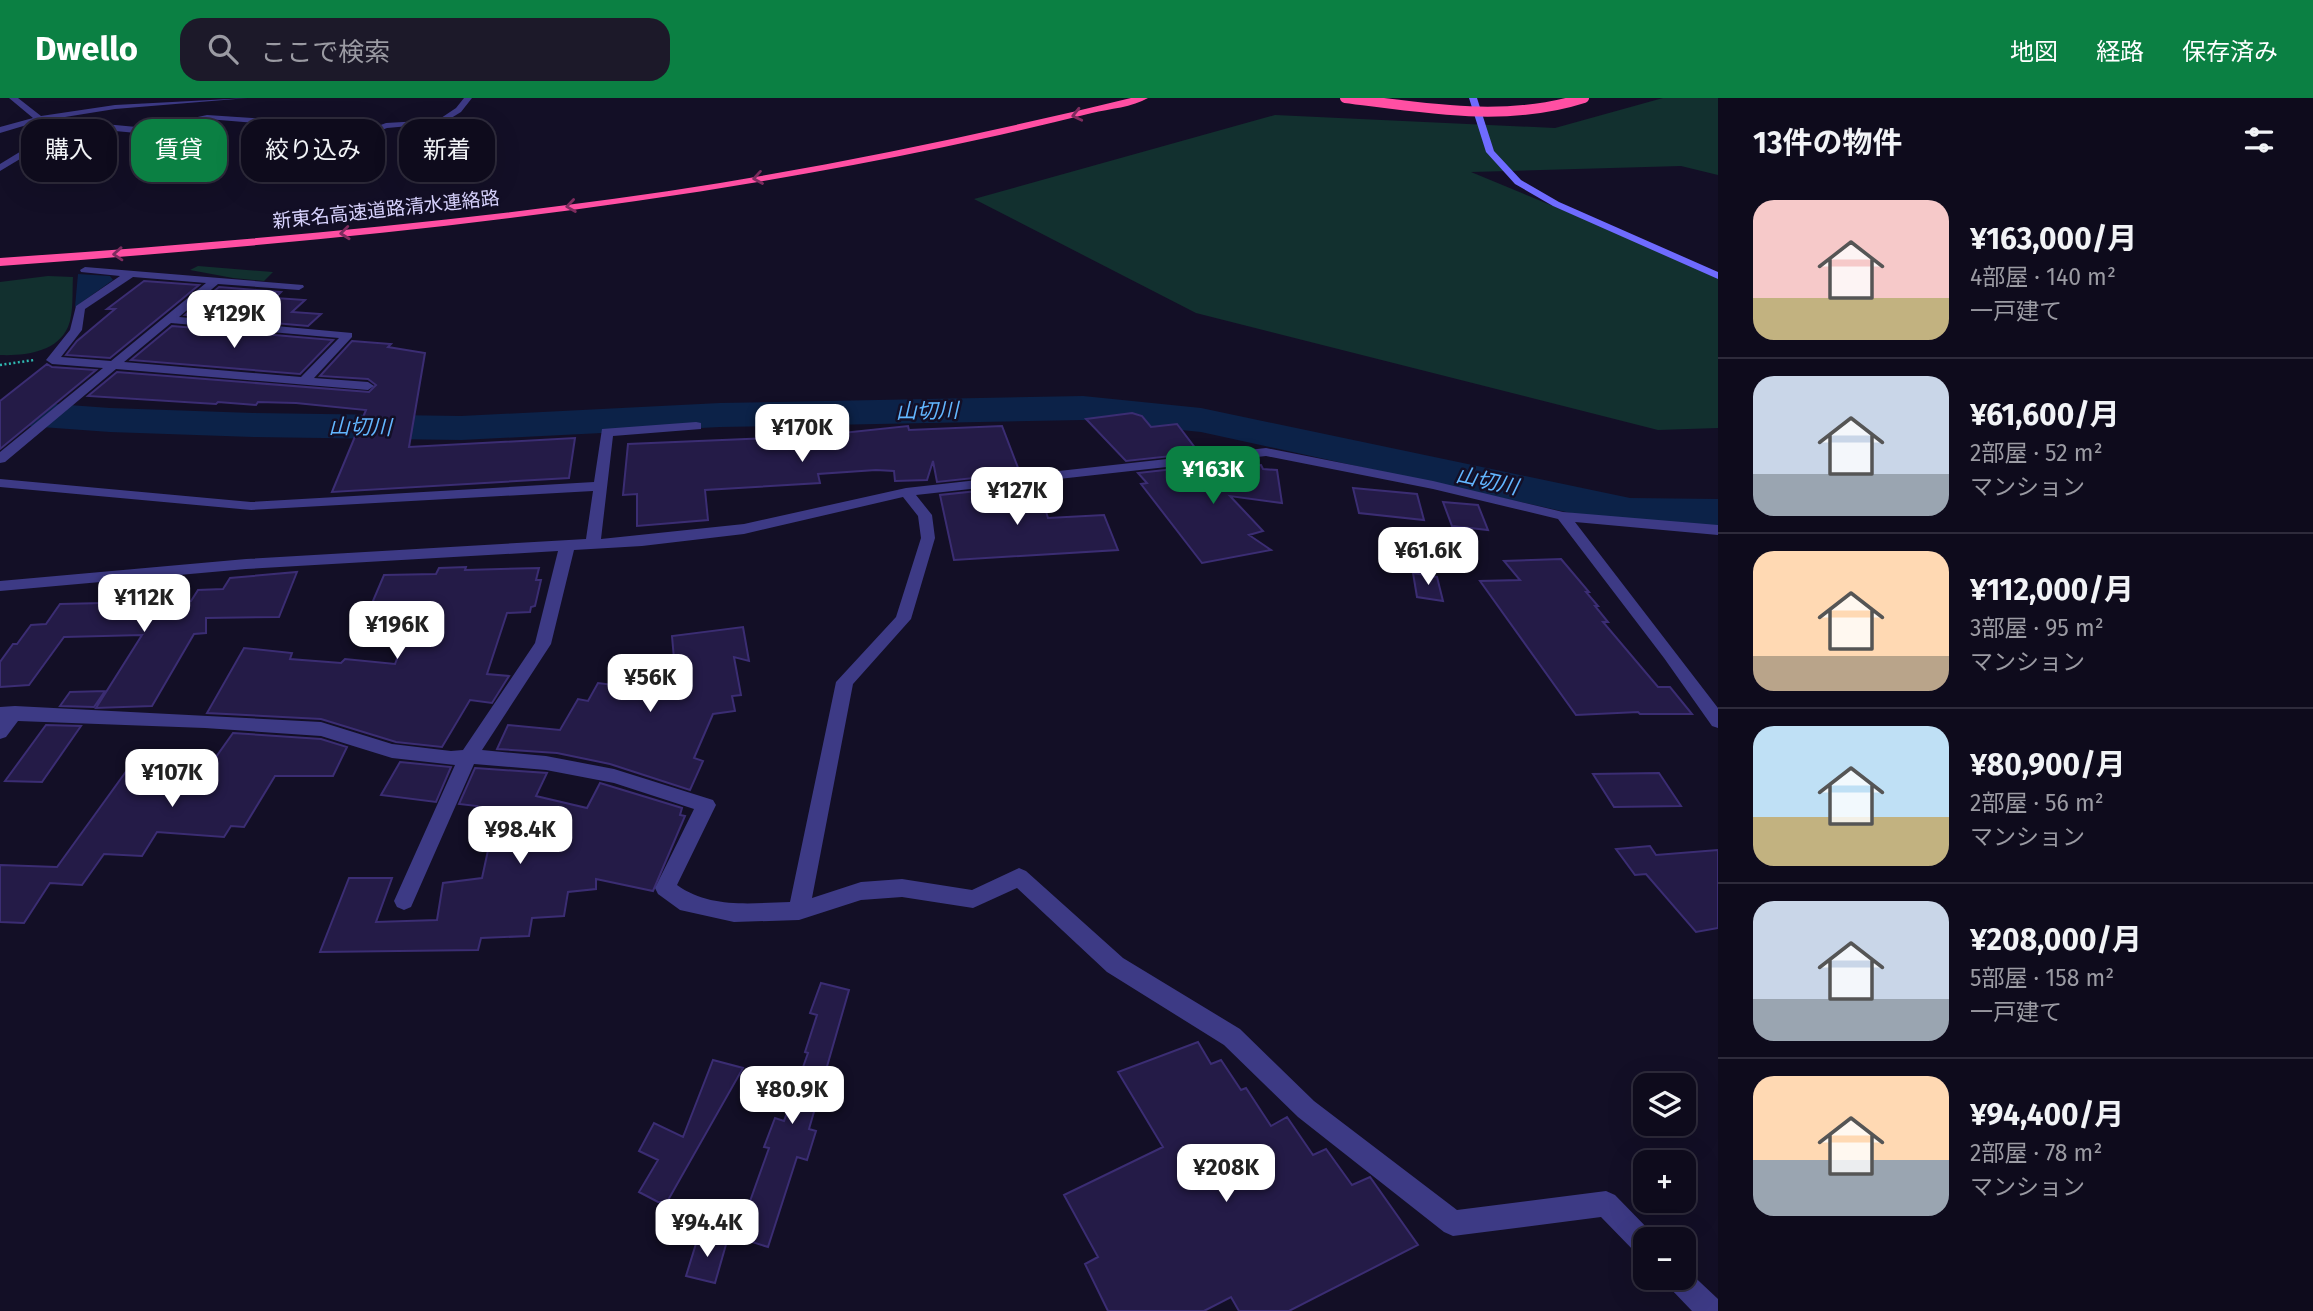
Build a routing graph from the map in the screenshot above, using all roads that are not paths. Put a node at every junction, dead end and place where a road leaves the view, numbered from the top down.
1 (13, 98) edge
2 (103, 98) edge
3 (244, 98) edge
4 (468, 98) edge
5 (1095, 98) edge
6 (1155, 98) edge
7 (1345, 98) edge
8 (1435, 98) edge
9 (1473, 98) edge
10 (1563, 98) edge
11 (1584, 98) edge
12 (1138, 99) edge
13 (219, 100) edge
14 (115, 107) junction
15 (39, 119) joint
16 (21, 124) edge
17 (0, 130) edge
18 (756, 167) dead end
19 (0, 168) edge
20 (636, 191) junction
21 (0, 250) edge
22 (0, 262) edge
23 (85, 270) dead end
24 (130, 274) junction
25 (1718, 276) edge
26 (216, 280) junction
27 (299, 287) dead end
28 (169, 320) junction
29 (114, 365) junction
30 (304, 381) junction
31 (368, 386) dead end
32 (696, 426) dead end
33 (0, 458) edge
34 (0, 483) edge
35 (600, 486) junction
36 (906, 492) junction
37 (1563, 516) junction
38 (1718, 530) edge
39 (593, 544) junction
40 (567, 546) junction
41 (0, 586) edge
42 (7, 713) edge
43 (1718, 721) edge
44 (0, 732) edge
45 (468, 756) junction
46 (404, 901) dead end
47 (799, 911) junction
48 (1633, 1232) edge
49 (1690, 1290) edge
50 (1711, 1311) edge

1 - 15 street
2 - 14 street
3 - 13 street
4 - 19 street
5 - 18 highway
6 - 12 highway, 新東名高速道路清水連絡路
7 - 11 highway, bridge
8 - 10 highway
9 - 25 street
12 -> 20 highway, 新東名高速道路清水連絡路
13 - 14 street
14 - 15 street
16 - 17 street
20 - 21 highway, 新東名高速道路清水連絡路
20 -> 22 highway, 新東名高速道路清水連絡路
23 - 24 street
24 - 26 street
24 - 29 street
26 - 27 street
26 - 28 street
28 - 29 street
28 - 30 street
29 - 30 street
29 - 33 street
30 - 31 street
32 - 35 street
34 - 35 street
35 - 39 street
36 - 37 street
36 - 39 street
36 - 47 street
37 - 38 street
37 - 43 street
39 - 40 street
40 - 41 street
40 - 45 street
42 - 44 street
42 - 45 street
45 - 46 street
45 - 47 street
47 - 48 street
49 - 50 street

